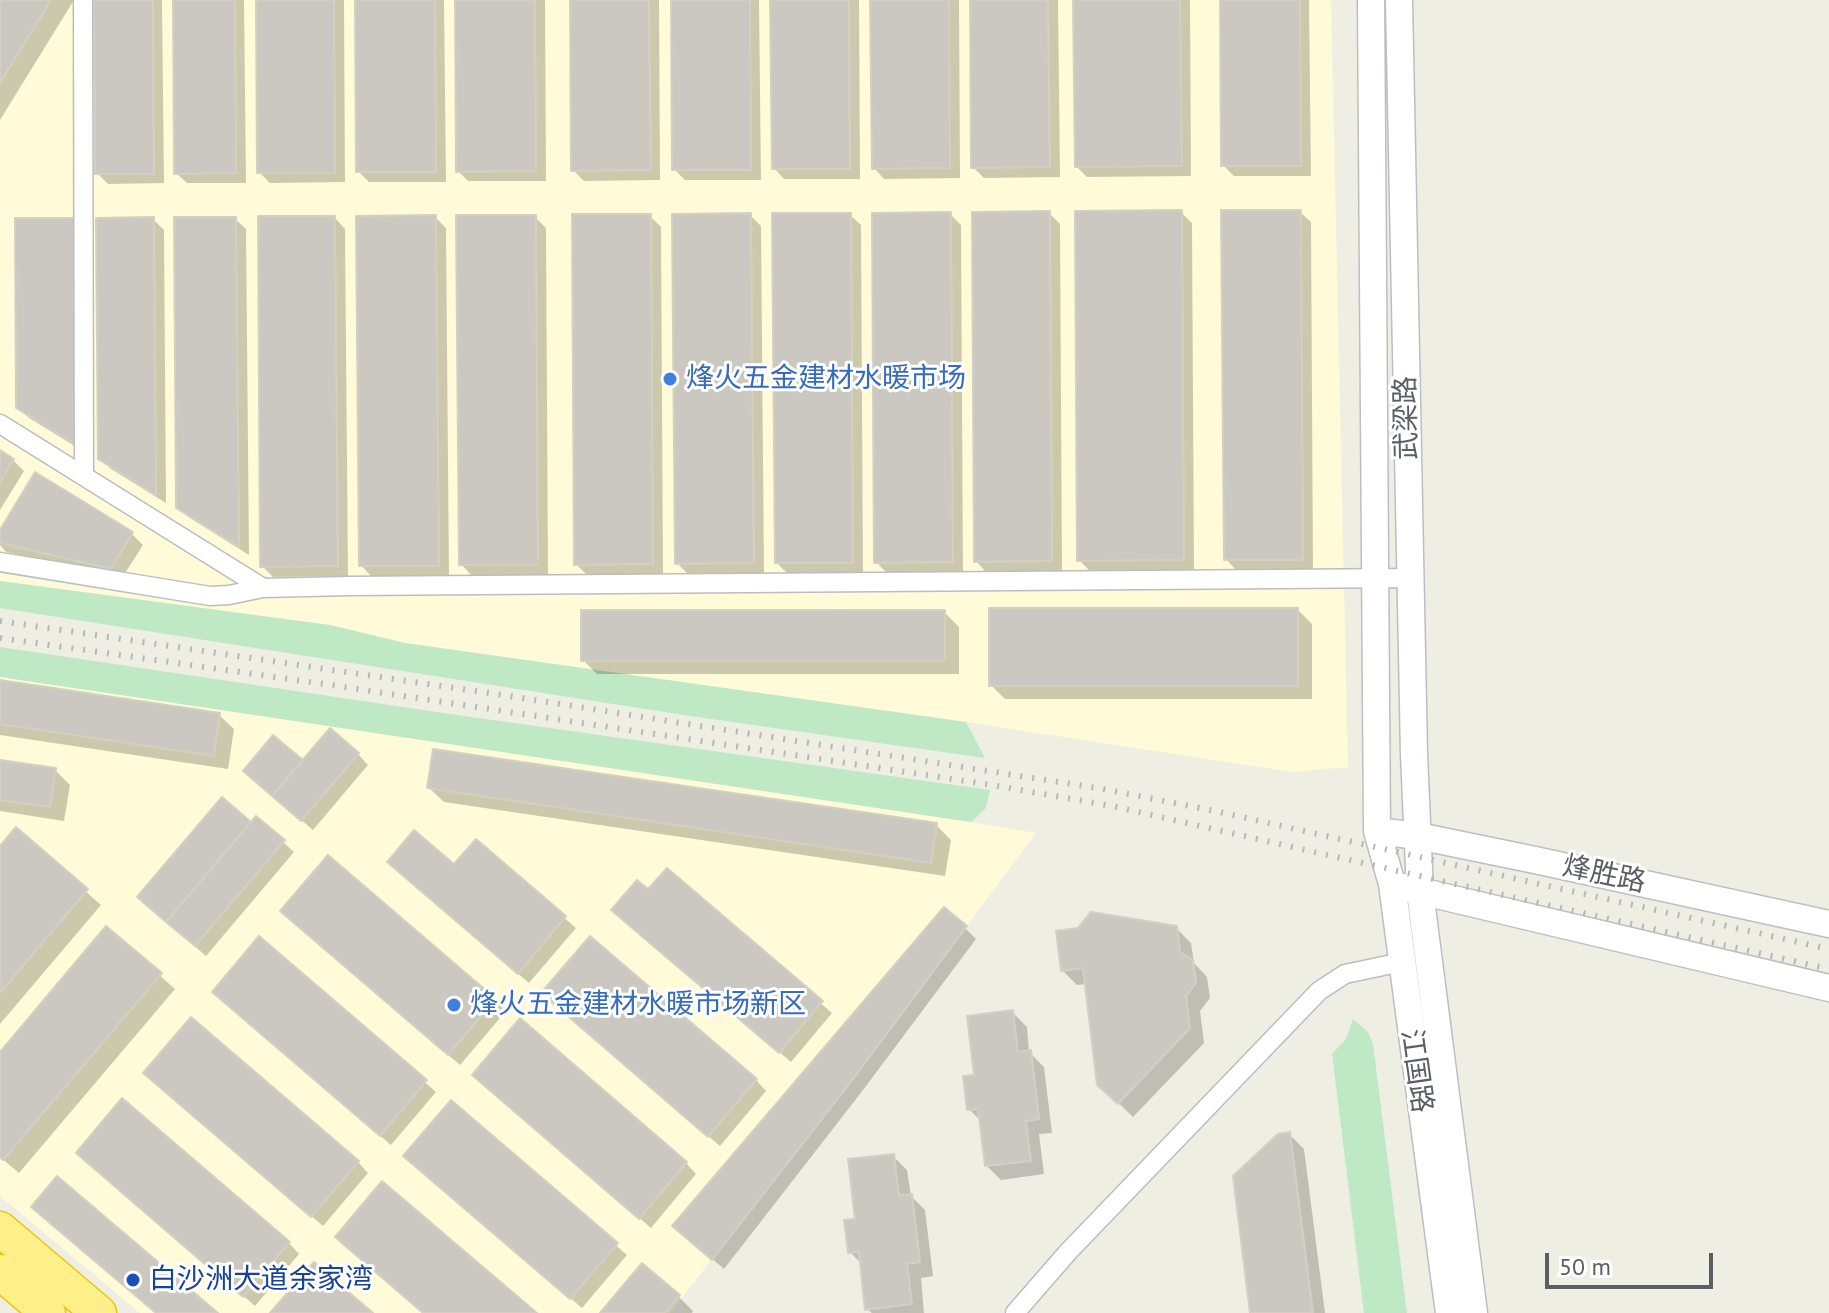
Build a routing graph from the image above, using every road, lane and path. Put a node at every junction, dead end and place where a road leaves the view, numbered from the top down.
1 (83, 0) edge
2 (1371, 0) edge
3 (1399, 0) edge
4 (0, 424) edge
5 (84, 476) junction
6 (0, 562) edge
7 (1376, 578) junction
8 (1411, 578) junction
9 (263, 588) junction
10 (1377, 831) junction
11 (1418, 836) junction
12 (1392, 884) junction
13 (1420, 892) junction
14 (1829, 924) edge
15 (1402, 962) junction
16 (1829, 988) edge
17 (0, 1229) edge
18 (0, 1272) edge
19 (48, 1313) edge
20 (99, 1313) edge
21 (1015, 1313) edge
22 (1449, 1313) edge
23 (1474, 1313) edge

1 - 5 street
2 - 7 main road, 武梁路
3 - 8 main road, 武梁路
4 - 5 street
5 - 9 street
6 - 9 street
7 - 8 street
7 - 9 street
7 - 10 main road, 武梁路
8 - 11 main road, 武梁路
10 - 11 main road, 烽胜路
10 - 12 main road, 江国路
11 - 13 main road, 江国路
11 - 14 main road, 烽胜路
12 - 13 main road, 烽胜路
12 - 15 main road, 江国路
13 - 16 main road, 烽胜路
13 - 23 main road, 江国路
15 - 21 street
15 - 22 main road, 江国路
17 - 20 highway
18 - 19 highway

